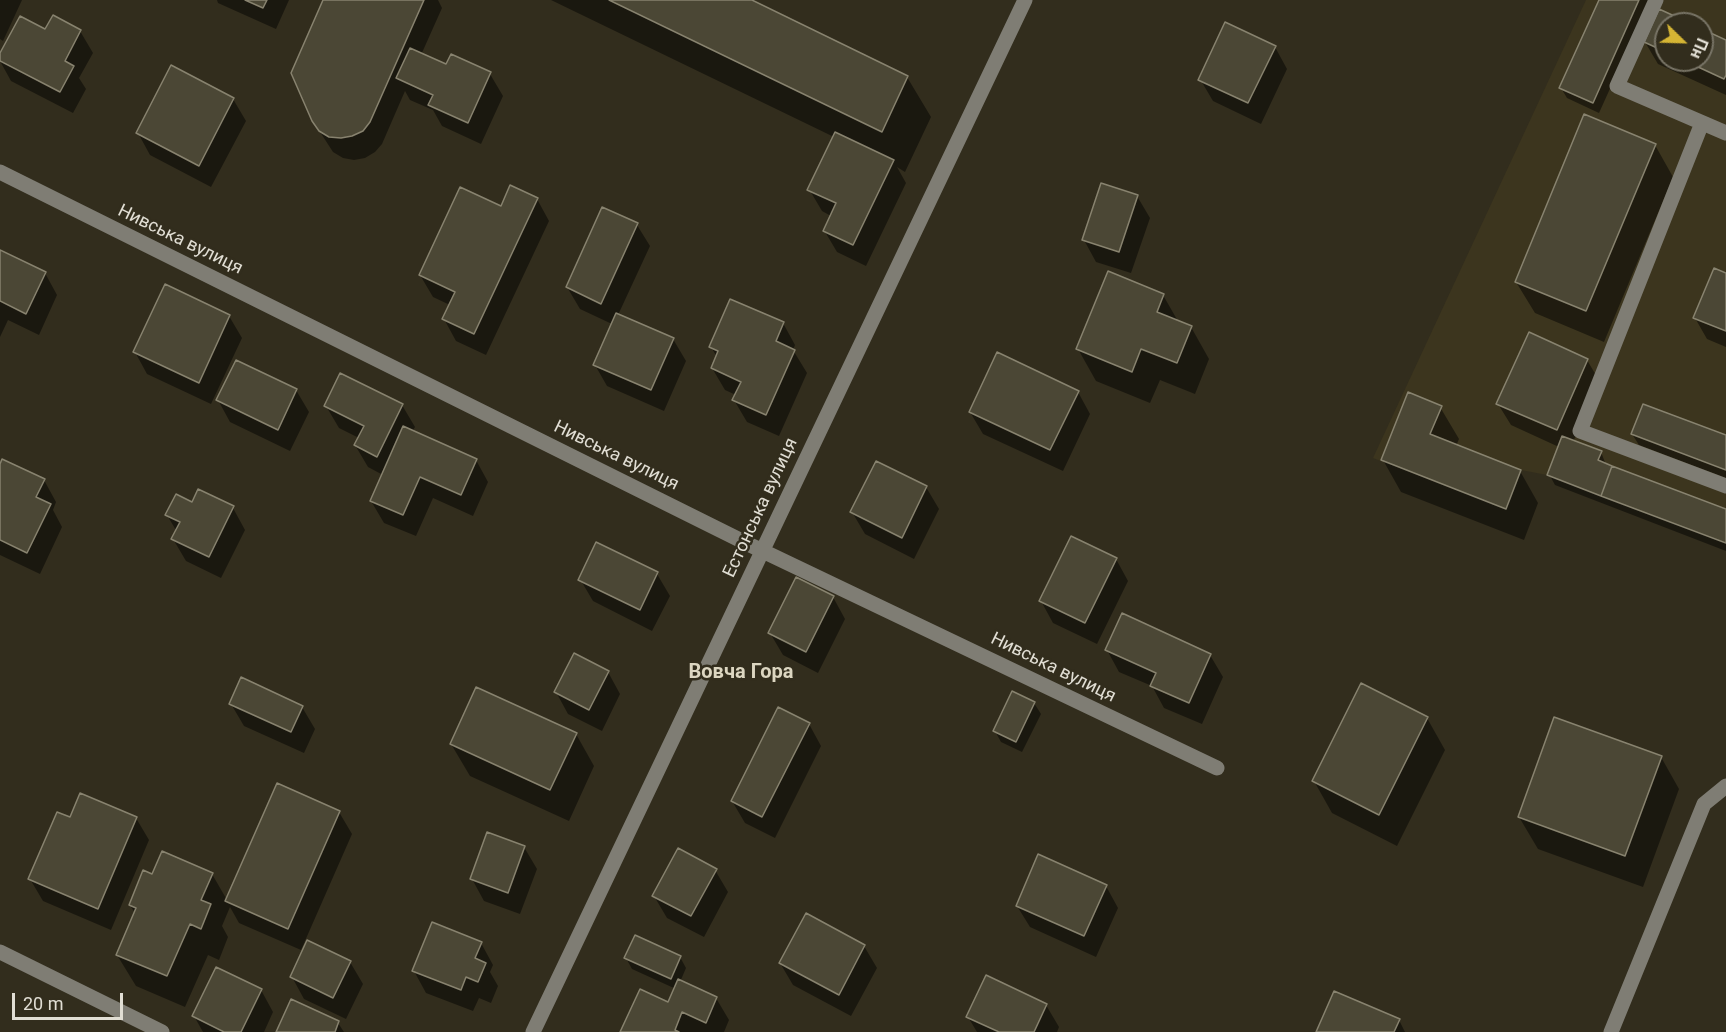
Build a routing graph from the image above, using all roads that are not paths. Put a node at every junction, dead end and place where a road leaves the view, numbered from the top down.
1 (1025, 0) edge
2 (1656, 0) edge
3 (1702, 123) junction
4 (1726, 133) edge
5 (0, 172) edge
6 (1726, 486) edge
7 (762, 550) junction
8 (1218, 768) dead end
9 (1726, 786) edge
10 (0, 952) edge
11 (162, 1032) edge
12 (533, 1032) edge
13 (1611, 1032) edge

1 - 7 street, Естонська вулиця
2 - 3 street
3 - 4 street
3 - 6 street
5 - 7 street, Нивська вулиця
7 - 8 street, Нивська вулиця
7 - 12 street, Естонська вулиця
9 - 13 street
10 - 11 street

